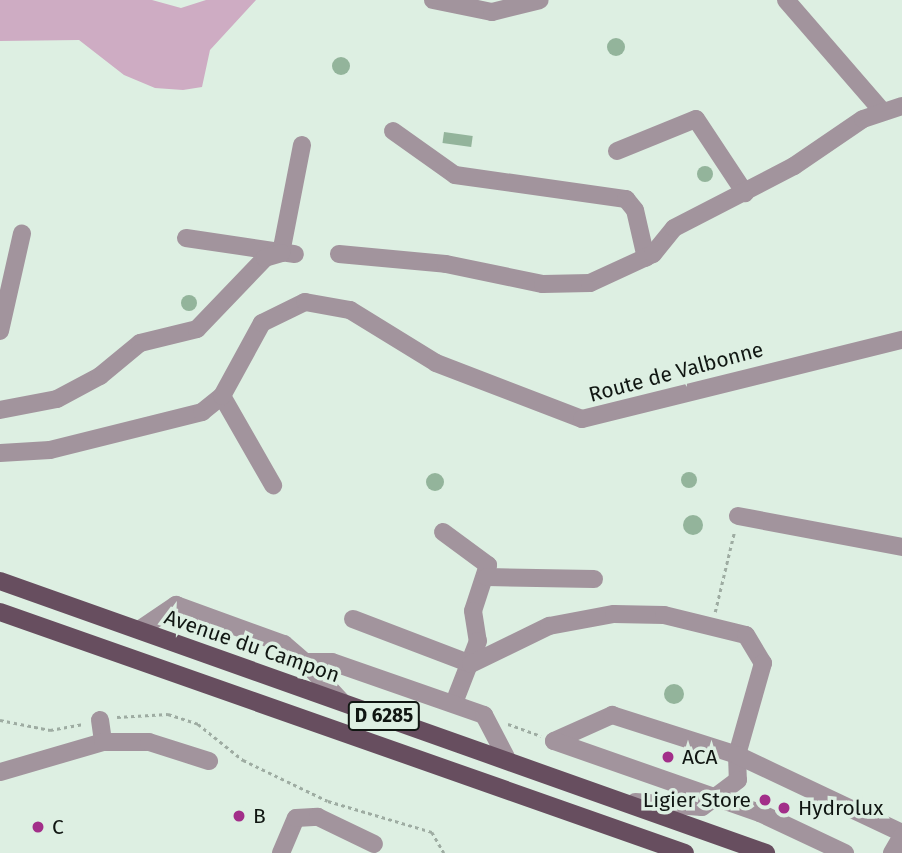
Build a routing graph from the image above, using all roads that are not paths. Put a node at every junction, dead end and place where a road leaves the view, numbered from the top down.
1 (433, 0) edge
2 (540, 0) edge
3 (786, 0) edge
4 (902, 106) edge
5 (881, 111) junction
6 (393, 131) dead end
7 (302, 145) dead end
8 (617, 151) dead end
9 (745, 193) junction
10 (22, 233) dead end
11 (186, 238) dead end
12 (288, 254) junction
13 (339, 254) dead end
14 (646, 258) junction
15 (0, 331) edge
16 (902, 340) edge
17 (222, 396) junction
18 (0, 410) edge
19 (0, 453) edge
20 (273, 485) dead end
21 (738, 516) road end
22 (443, 532) dead end
23 (902, 547) edge
24 (487, 577) junction
25 (594, 579) dead end
26 (0, 582) edge
27 (0, 612) edge
28 (353, 620) dead end
29 (139, 630) junction
30 (305, 662) junction
31 (471, 664) junction
32 (341, 701) junction
33 (454, 703) junction
34 (100, 720) road end
35 (103, 743) junction
36 (737, 755) junction
37 (506, 757) junction
38 (209, 761) dead end
39 (0, 772) edge
40 (721, 799) junction
41 (635, 802) junction
42 (902, 835) edge
43 (374, 844) dead end
44 (281, 853) edge
45 (685, 853) edge
46 (766, 853) edge
47 (845, 853) edge
48 (892, 853) edge

1 - 2 street
3 - 5 street
4 - 5 street
5 - 9 street
6 - 14 street
7 - 12 street
8 - 9 street
9 - 14 street
10 - 15 street
11 - 12 street
12 - 18 street
13 - 14 street
16 - 17 street, Route de Valbonne
17 - 19 street
17 - 20 street
21 - 23 street
22 - 24 street
24 - 25 street
24 - 31 street
26 - 29 main road, Avenue du Campon / D 6285
27 - 45 main road, D 6285
28 - 31 street
29 - 30 street
29 - 32 main road, Avenue du Campon / D 6285
30 - 32 street
30 - 33 street
31 - 33 street
31 - 36 street
32 - 37 main road, Avenue du Campon / D 6285
33 - 37 street
34 - 35 street
35 - 38 street
35 - 39 street
36 - 40 street
36 - 40 street
36 - 42 street
37 - 41 main road, Avenue du Campon / D 6285
40 - 41 street
40 - 47 street
41 - 46 main road, Avenue du Campon / D 6285
42 - 48 street
43 - 44 street

